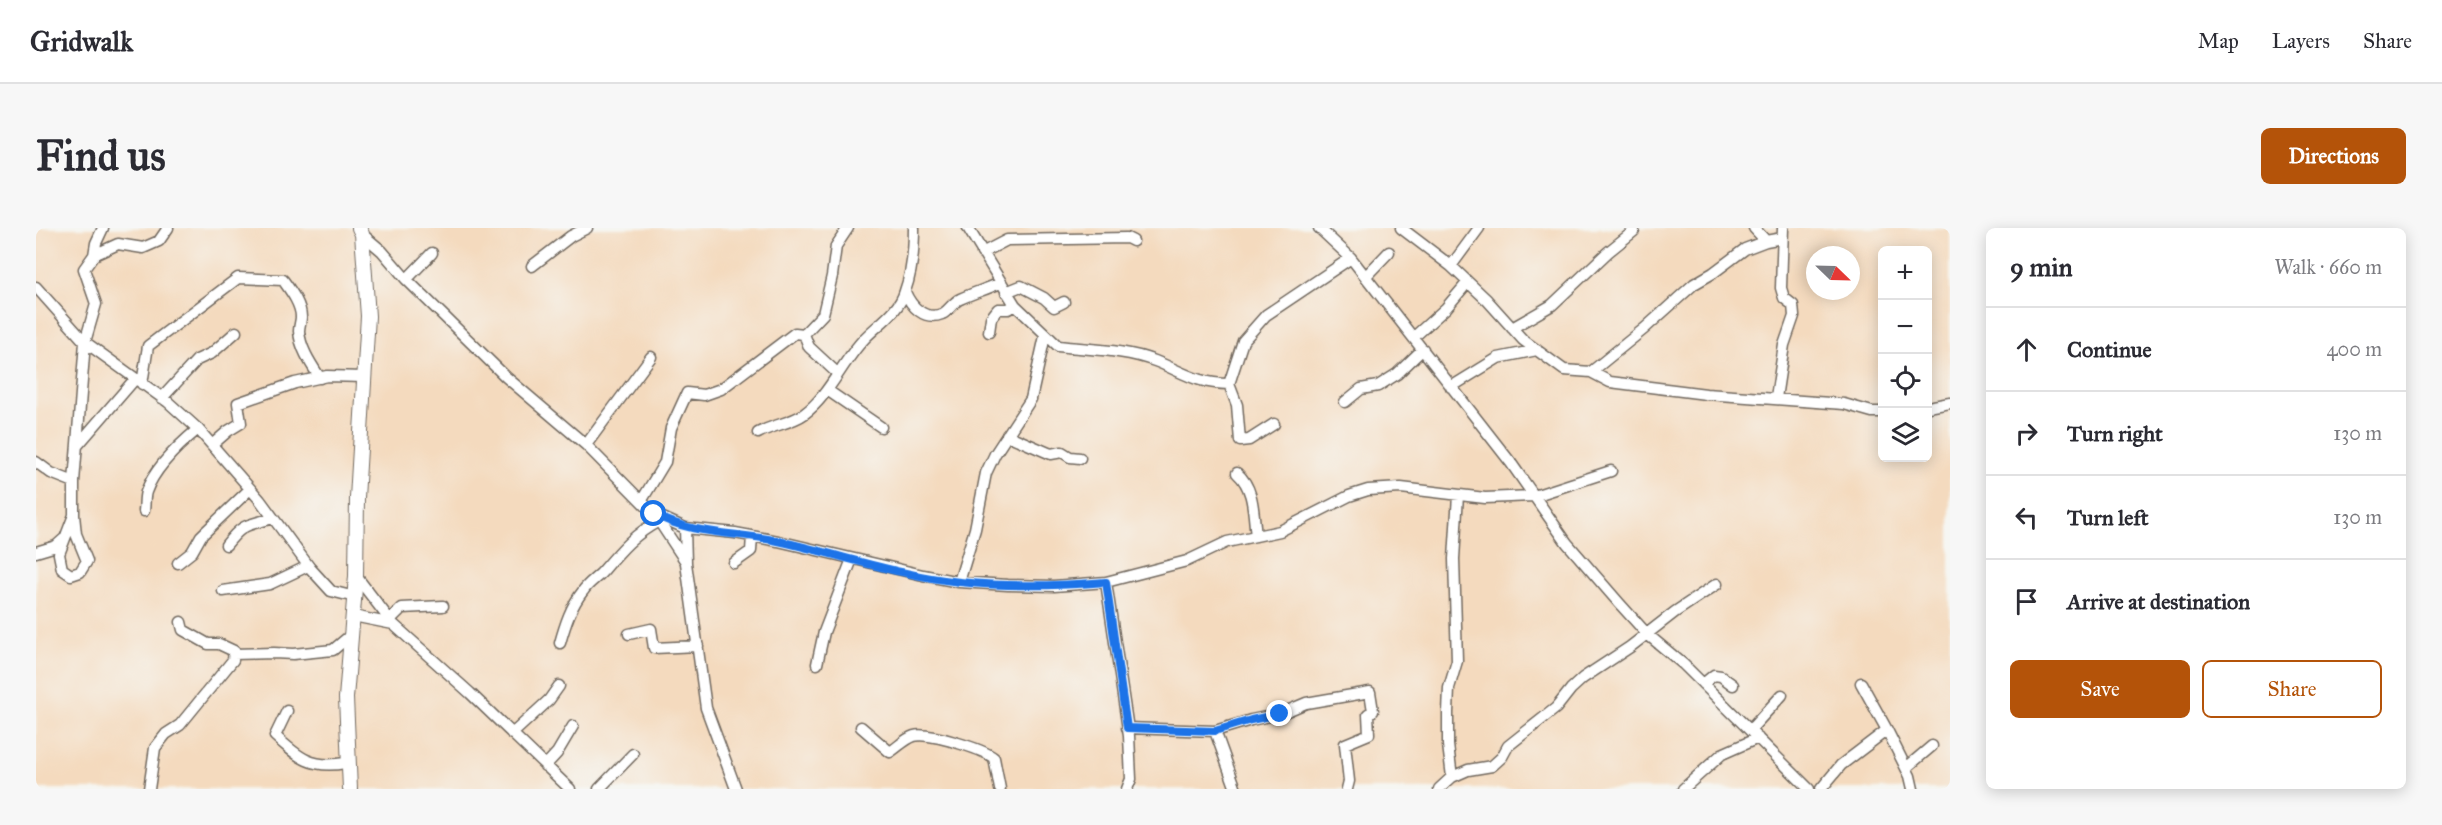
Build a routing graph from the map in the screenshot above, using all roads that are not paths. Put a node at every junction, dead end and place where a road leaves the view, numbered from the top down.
1 (168, 228) edge
2 (587, 228) edge
3 (848, 228) edge
4 (914, 228) edge
5 (968, 228) edge
6 (1319, 228) edge
7 (1401, 228) edge
8 (1479, 228) edge
9 (1754, 228) edge
10 (360, 231) edge
11 (1634, 231) dead end
12 (100, 232) edge
13 (1783, 233) edge
14 (1133, 241) dead end
15 (1766, 241) junction
16 (118, 244) junction
17 (1389, 252) dead end
18 (432, 253) dead end
19 (982, 253) junction
20 (94, 255) junction
21 (1351, 258) junction
22 (532, 266) dead end
23 (1451, 266) junction
24 (1366, 276) junction
25 (407, 279) junction
26 (1468, 282) junction
27 (36, 287) edge
28 (1003, 287) junction
29 (905, 292) junction
30 (1064, 302) dead end
31 (1015, 305) junction
32 (1512, 328) junction
33 (236, 332) dead end
34 (989, 332) dead end
35 (804, 334) junction
36 (1045, 336) junction
37 (1414, 337) junction
38 (86, 342) junction
39 (1423, 349) junction
40 (1537, 350) junction
41 (651, 357) dead end
42 (1592, 372) junction
43 (837, 373) junction
44 (364, 376) junction
45 (320, 378) junction
46 (138, 381) junction
47 (1229, 384) junction
48 (1451, 387) junction
49 (826, 390) junction
50 (162, 398) junction
51 (1776, 398) junction
52 (1949, 401) edge
53 (1346, 402) dead end
54 (1932, 406) edge
55 (1878, 412) edge
56 (1274, 424) dead end
57 (881, 426) dead end
58 (198, 429) junction
59 (758, 433) dead end
60 (1007, 435) junction
61 (212, 445) junction
62 (586, 445) junction
63 (77, 446) junction
64 (1080, 458) dead end
65 (36, 462) edge
66 (1611, 471) dead end
67 (1237, 473) dead end
68 (74, 482) junction
69 (250, 489) junction
70 (1458, 495) junction
71 (1534, 496) junction
72 (642, 500) junction
73 (144, 511) dead end
74 (74, 515) junction
75 (273, 518) junction
76 (656, 518) junction
77 (685, 528) junction
78 (752, 536) junction
79 (1256, 536) junction
80 (65, 537) junction
81 (226, 545) dead end
82 (36, 552) edge
83 (852, 559) junction
84 (178, 563) dead end
85 (686, 563) junction
86 (734, 563) dead end
87 (308, 566) junction
88 (357, 576) junction
89 (959, 582) junction
90 (1106, 582) junction
91 (1717, 584) dead end
92 (223, 591) dead end
93 (354, 597) junction
94 (443, 606) dead end
95 (353, 616) junction
96 (181, 622) dead end
97 (391, 622) junction
98 (352, 634) junction
99 (629, 634) dead end
100 (1647, 634) junction
101 (560, 643) dead end
102 (698, 646) junction
103 (233, 654) junction
104 (817, 664) dead end
105 (1861, 683) dead end
106 (1703, 684) junction
107 (1733, 685) dead end
108 (559, 686) dead end
109 (1782, 695) dead end
110 (287, 711) dead end
111 (573, 726) dead end
112 (861, 727) dead end
113 (1127, 728) junction
114 (1887, 730) junction
115 (1215, 731) junction
116 (512, 734) junction
117 (1754, 734) junction
118 (1932, 746) dead end
119 (633, 754) dead end
120 (349, 756) junction
121 (545, 766) junction
122 (1906, 768) junction
123 (1452, 777) junction
124 (150, 789) edge
125 (350, 789) edge
126 (570, 789) edge
127 (598, 789) edge
128 (735, 789) edge
129 (1000, 789) edge
130 (1127, 789) edge
131 (1236, 789) edge
132 (1347, 789) edge
133 (1439, 789) edge
134 (1683, 789) edge
135 (1809, 789) edge
136 (1821, 789) edge
137 (1913, 789) edge

1 - 16 street
2 - 22 street
3 - 35 street
4 - 29 street
5 - 19 street
6 - 21 street
7 - 23 street
8 - 23 street
9 - 15 street
10 - 25 street
10 - 44 main road
11 - 32 street
12 - 16 street
12 - 20 street
13 - 15 street
13 - 51 street
14 - 19 street
15 - 42 street
16 - 20 street
17 - 24 street
18 - 25 street
19 - 28 street
20 - 38 street
21 - 24 street
21 - 47 street
23 - 26 street
24 - 37 street
25 - 62 street
26 - 32 street
26 - 37 street
27 - 38 street
28 - 29 street
28 - 30 street
28 - 31 street
29 - 43 street
31 - 34 street
31 - 36 street
32 - 40 street
33 - 50 street
35 - 43 street
35 - 72 street
36 - 47 street
36 - 60 street
37 - 39 street
38 - 46 street
38 - 63 street
39 - 48 street
39 - 53 street
40 - 42 street
40 - 48 street
41 - 62 street
42 - 51 street
43 - 49 street
44 - 45 street
44 - 88 main road
45 - 46 street
45 - 61 street
46 - 50 street
46 - 63 street
47 - 56 street
48 - 71 street
49 - 57 street
49 - 59 street
50 - 58 street
51 - 55 street
52 - 54 street
58 - 61 street
58 - 73 street
60 - 64 street
60 - 89 street
61 - 69 street
62 - 72 street
63 - 68 street
65 - 68 street
66 - 71 street
67 - 79 street
68 - 74 street
69 - 75 street
69 - 84 street
70 - 71 street
70 - 79 street
70 - 123 street
71 - 100 street
72 - 76 street
74 - 80 street
74 - 80 street
75 - 81 street
75 - 87 street
76 - 77 street
76 - 85 street
76 - 101 street
77 - 78 street
77 - 85 street
78 - 83 street
78 - 86 street
79 - 90 street
80 - 82 street
83 - 89 street
83 - 104 street
85 - 102 street
87 - 92 street
87 - 93 street
88 - 93 main road
88 - 97 street
89 - 90 street
90 - 113 street
91 - 100 street
93 - 95 main road
94 - 97 street
95 - 97 street
95 - 98 main road
96 - 103 street
97 - 116 street
98 - 103 street
98 - 120 main road
99 - 102 street
100 - 106 street
100 - 123 street
102 - 128 street
103 - 124 street
105 - 114 street
106 - 107 street
106 - 117 street
108 - 116 street
109 - 117 street
110 - 120 street
111 - 121 street
112 - 129 street
113 - 115 street
113 - 130 street
114 - 122 street
114 - 136 street
115 - 131 street
115 - 132 street
116 - 121 street
117 - 134 street
117 - 135 street
118 - 122 street
119 - 127 street
120 - 125 main road
121 - 126 street
122 - 137 street
123 - 133 street

